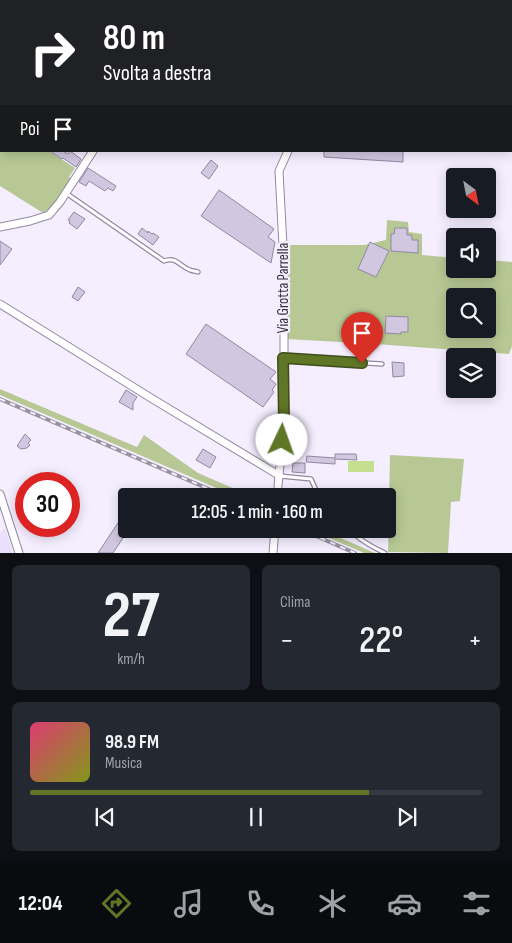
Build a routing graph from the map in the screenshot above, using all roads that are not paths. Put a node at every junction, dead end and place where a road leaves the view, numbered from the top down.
1 (92, 152) edge
2 (288, 152) edge
3 (66, 193) junction
4 (0, 227) edge
5 (198, 272) dead end
6 (0, 304) edge
7 (283, 358) junction
8 (382, 364) dead end
9 (280, 476) junction
10 (278, 486) dead end
11 (315, 488) edge
12 (0, 494) edge
13 (274, 538) edge
14 (360, 538) edge
15 (19, 553) edge
16 (273, 553) edge
17 (385, 553) edge

1 - 3 street
2 - 7 street, Via Grotta Parrella
3 - 4 street
3 - 5 lane
6 - 9 street
7 - 8 lane
7 - 9 street, Via Grotta Parrella
9 - 10 street, Via Grotta Parrella
9 - 11 lane
12 - 15 street
13 - 16 street
14 - 17 lane

